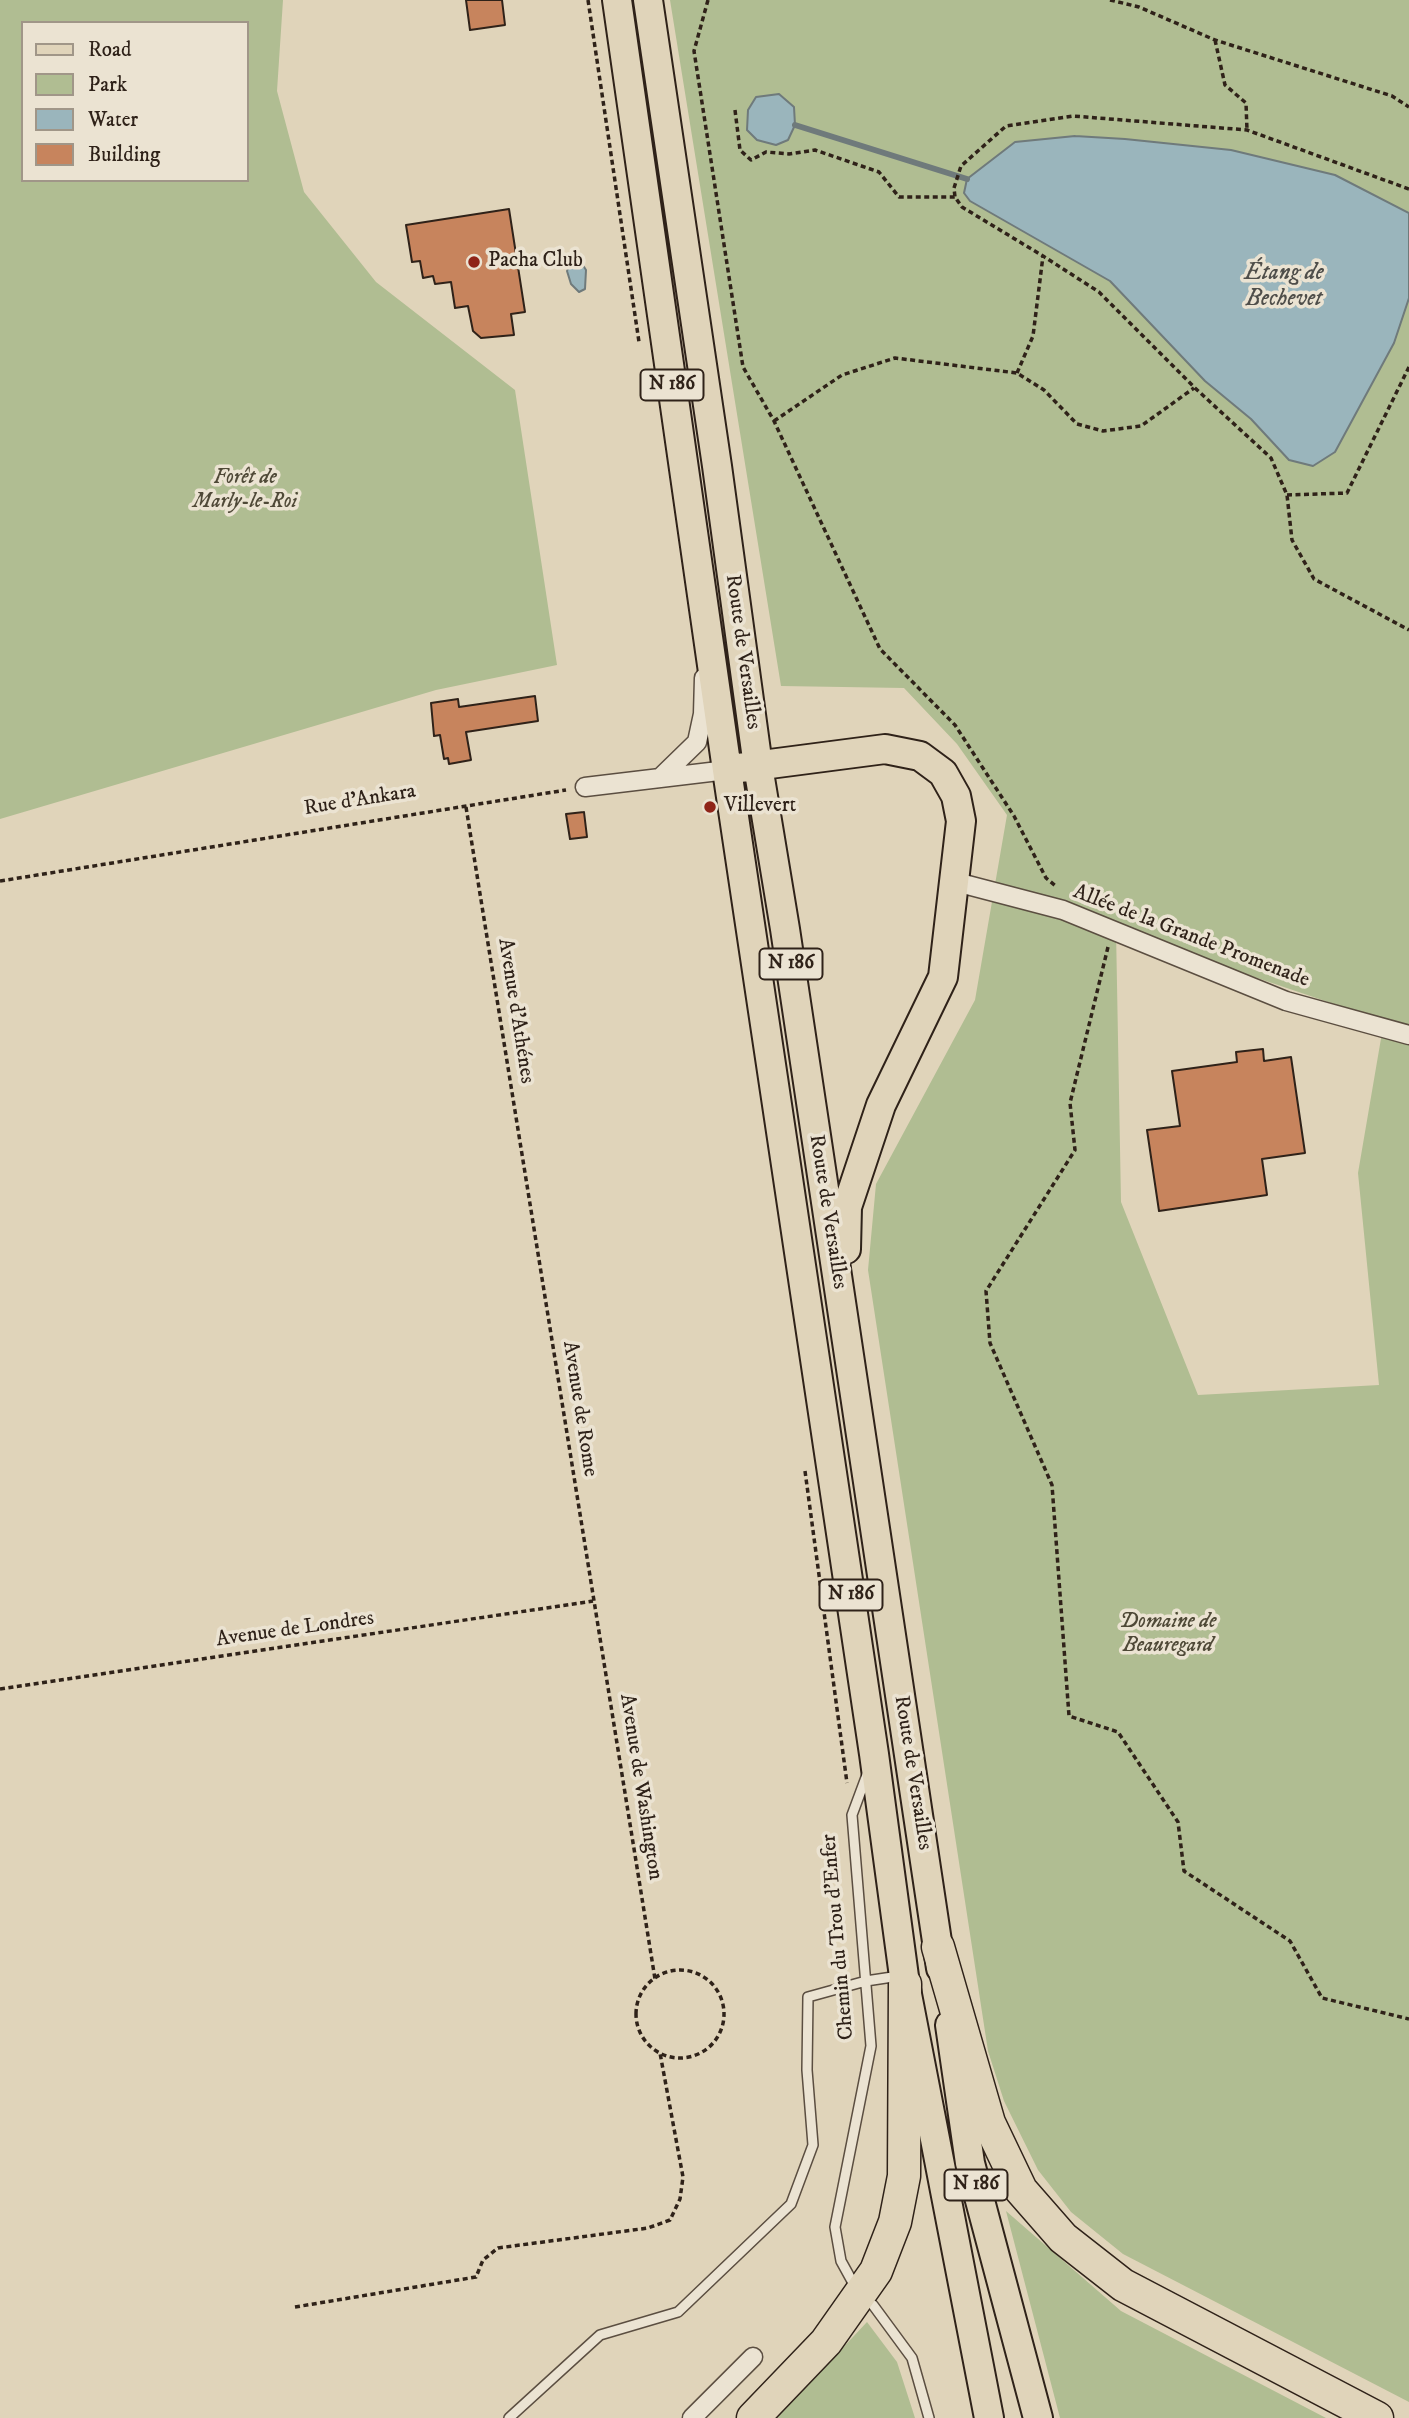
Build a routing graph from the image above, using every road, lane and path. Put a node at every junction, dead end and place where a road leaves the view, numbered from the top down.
1 (617, 0) edge
2 (648, 0) edge
3 (708, 0) edge
4 (1111, 0) edge
5 (1215, 40) junction
6 (1409, 107) edge
7 (735, 110) dead end
8 (1247, 130) junction
9 (1409, 189) edge
10 (955, 197) junction
11 (1043, 256) junction
12 (1409, 368) edge
13 (1017, 373) junction
14 (1195, 388) junction
15 (774, 421) junction
16 (1287, 495) junction
17 (705, 618) junction
18 (1409, 630) edge
19 (758, 766) junction
20 (727, 770) junction
21 (660, 778) junction
22 (585, 787) joint
23 (466, 807) junction
24 (0, 881) edge
25 (956, 882) junction
26 (1063, 910) junction
27 (1112, 930) junction
28 (1409, 1034) edge
29 (533, 1221) joint
30 (845, 1329) junction
31 (594, 1601) junction
32 (0, 1689) edge
33 (874, 1754) junction
34 (938, 1947) junction
35 (655, 1979) junction
36 (905, 1980) junction
37 (866, 1981) junction
38 (1409, 2020) edge
39 (660, 2053) junction
40 (852, 2281) dead end
41 (873, 2305) dead end
42 (295, 2307) dead end
43 (753, 2357) dead end
44 (509, 2418) edge
45 (692, 2418) edge
46 (753, 2418) edge
47 (929, 2418) edge
48 (989, 2418) edge
49 (1038, 2418) edge
50 (1377, 2418) edge

1 - 17 main road, Route de Versailles / N 186
2 - 19 main road, Route de Versailles / N 186
3 - 15 path
4 - 5 path
5 - 6 path
5 - 8 path
7 - 10 path
8 - 9 path
8 - 10 path
10 - 11 path
11 - 13 path
11 - 14 path
12 - 16 path
13 - 14 path
13 - 15 path
14 - 16 path
15 - 26 path
16 - 18 path
17 - 20 main road, Route de Versailles / N 186
17 - 21 street
19 - 20 main road
19 - 25 main road
19 - 30 main road, Route de Versailles / N 186
20 - 21 street
20 - 33 main road, Route de Versailles / N 186
21 - 22 street
22 - 23 path, Rue d'Ankara
23 - 24 path, Rue d'Ankara
23 - 29 path, Avenue d'Athénes
25 - 26 street, Allée de la Grande Promenade
25 - 30 main road
26 - 27 street, Allée de la Grande Promenade
27 - 28 street, Allée de la Grande Promenade
27 - 38 path
29 - 31 path, Avenue de Rome
30 - 34 main road, Route de Versailles / N 186
31 - 32 path, Avenue de Londres
31 - 35 path, Avenue de Washington
33 - 36 main road, Route de Versailles / N 186
33 - 37 lane, Chemin du Trou d'Enfer
34 - 49 main road, Route de Versailles / N 186
34 - 50 highway
35 - 39 path
35 - 39 path
36 - 37 lane
36 - 46 highway
36 - 48 main road, Route de Versailles / N 186
37 - 40 lane, Chemin du Trou d'Enfer
37 - 44 lane
39 - 42 path
41 - 47 lane
43 - 45 street

